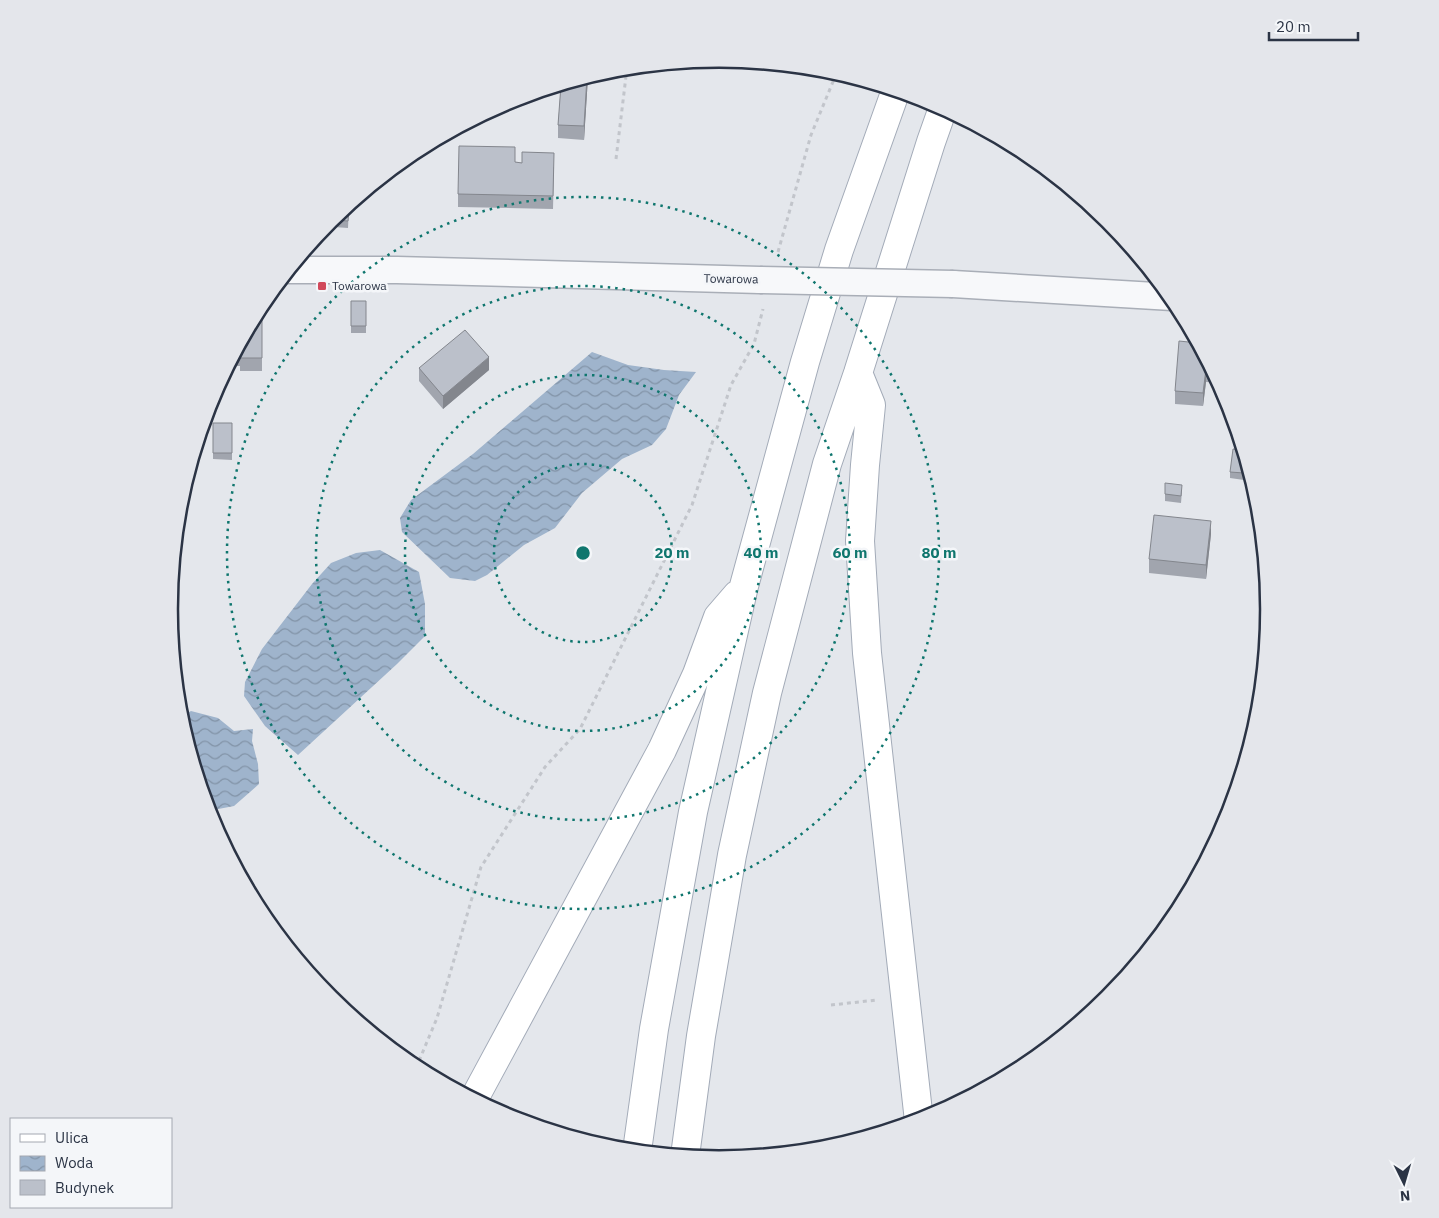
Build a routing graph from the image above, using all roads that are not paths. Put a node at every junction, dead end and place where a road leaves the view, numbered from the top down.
1 (894, 96) edge
2 (940, 115) edge
3 (297, 270) edge
4 (1162, 297) edge
5 (858, 373) junction
6 (744, 586) junction
7 (477, 1093) edge
8 (918, 1113) edge
9 (638, 1144) edge
10 (686, 1149) edge

1 - 6 main road
2 - 5 main road
3 - 4 street, Towarowa, bridge
5 - 8 main road
5 - 10 main road
6 - 7 main road
6 - 9 main road

